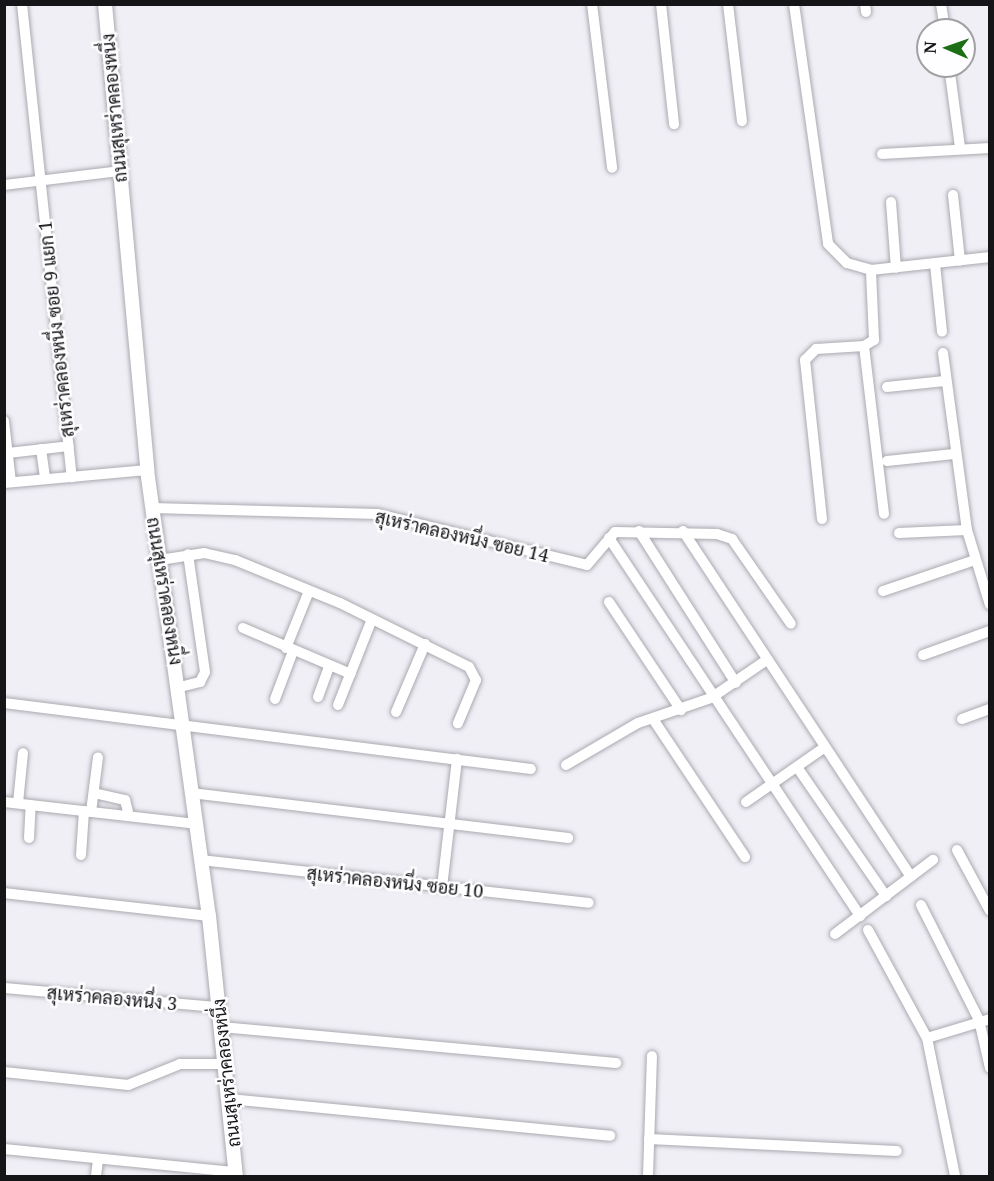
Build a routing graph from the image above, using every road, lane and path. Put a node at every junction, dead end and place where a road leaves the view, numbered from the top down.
1 (22, 4) edge
2 (105, 4) edge
3 (592, 4) edge
4 (661, 4) edge
5 (728, 4) edge
6 (794, 4) edge
7 (951, 78) edge
8 (741, 121) dead end
9 (674, 124) dead end
10 (960, 147) junction
11 (990, 148) edge
12 (882, 154) dead end
13 (612, 168) dead end
14 (120, 171) junction
15 (40, 180) junction
16 (4, 185) edge
17 (953, 195) dead end
18 (891, 202) dead end
19 (990, 257) edge
20 (960, 261) junction
21 (935, 264) junction
22 (896, 268) junction
23 (871, 270) junction
24 (942, 332) dead end
25 (864, 346) junction
26 (943, 353) dead end
27 (945, 381) junction
28 (887, 387) dead end
29 (4, 421) edge
30 (69, 446) junction
31 (41, 449) junction
32 (8, 453) junction
33 (954, 454) junction
34 (887, 461) dead end
35 (147, 470) junction
36 (72, 477) junction
37 (45, 479) junction
38 (8, 482) edge
39 (152, 508) junction
40 (884, 514) dead end
41 (822, 519) dead end
42 (967, 530) junction
43 (639, 531) junction
44 (683, 531) junction
45 (899, 533) dead end
46 (609, 538) junction
47 (188, 554) junction
48 (160, 560) junction
49 (975, 560) junction
50 (309, 591) junction
51 (883, 591) dead end
52 (609, 602) dead end
53 (990, 605) edge
54 (372, 619) junction
55 (790, 624) dead end
56 (243, 628) dead end
57 (990, 632) edge
58 (425, 644) junction
59 (289, 650) junction
60 (923, 655) dead end
61 (765, 661) junction
62 (329, 666) junction
63 (351, 674) junction
64 (736, 683) junction
65 (180, 687) junction
66 (318, 697) dead end
67 (711, 698) junction
68 (275, 699) dead end
69 (4, 703) edge
70 (338, 705) dead end
71 (990, 709) edge
72 (681, 710) junction
73 (396, 712) dead end
74 (653, 719) junction
75 (962, 719) dead end
76 (458, 723) dead end
77 (184, 724) junction
78 (825, 747) junction
79 (23, 753) dead end
80 (98, 757) dead end
81 (457, 759) junction
82 (566, 765) dead end
83 (797, 767) junction
84 (531, 769) dead end
85 (770, 785) junction
86 (94, 793) junction
87 (191, 794) junction
88 (4, 802) edge
89 (746, 802) dead end
90 (18, 803) junction
91 (31, 805) junction
92 (88, 811) junction
93 (129, 816) junction
94 (450, 822) junction
95 (196, 824) junction
96 (29, 838) dead end
97 (568, 838) dead end
98 (957, 850) dead end
99 (81, 855) dead end
100 (745, 856) dead end
101 (201, 860) junction
102 (933, 860) dead end
103 (911, 877) junction
104 (442, 887) junction
105 (4, 893) edge
106 (886, 896) junction
107 (589, 903) dead end
108 (921, 905) dead end
109 (990, 911) edge
110 (209, 916) junction
111 (860, 916) junction
112 (868, 930) dead end
113 (835, 934) dead end
114 (4, 988) edge
115 (219, 1008) junction
116 (984, 1020) edge
117 (221, 1028) junction
118 (927, 1038) junction
119 (652, 1056) dead end
120 (616, 1063) dead end
121 (225, 1064) junction
122 (990, 1068) edge
123 (4, 1072) edge
124 (229, 1099) junction
125 (610, 1136) dead end
126 (649, 1139) junction
127 (4, 1149) edge
128 (897, 1151) dead end
129 (98, 1160) junction
130 (172, 1172) edge
131 (236, 1174) edge
132 (96, 1176) edge
133 (648, 1176) edge
134 (955, 1176) edge

1 - 15 street, สุเหร่าคลองหนึ่ง ซอย 9 แยก 1
2 - 14 main road, ถนนสุเหร่าคลองหนึ่ง
3 - 13 street
4 - 9 street
5 - 8 street
6 - 23 street
7 - 10 street
10 - 11 street
10 - 12 street
14 - 15 street
14 - 35 main road, ถนนสุเหร่าคลองหนึ่ง
15 - 16 street
15 - 30 street, สุเหร่าคลองหนึ่ง ซอย 9 แยก 1
17 - 20 street
18 - 22 street
19 - 20 street
20 - 21 street
21 - 22 street
21 - 24 street
22 - 23 street
23 - 25 street
25 - 40 street
25 - 41 street
26 - 27 street
27 - 28 street
27 - 33 street
29 - 32 street
30 - 31 street
30 - 36 street, สุเหร่าคลองหนึ่ง ซอย 9 แยก 1
31 - 32 street
31 - 37 street
32 - 38 street
33 - 34 street
33 - 42 street
35 - 36 street
35 - 39 main road, ถนนสุเหร่าคลองหนึ่ง
36 - 37 street
37 - 38 street
39 - 46 street, สุเหร่าคลองหนึ่ง ซอย 14
39 - 48 main road, ถนนสุเหร่าคลองหนึ่ง
42 - 45 street
42 - 49 street
43 - 44 street
43 - 46 street
43 - 64 street
44 - 55 street
44 - 61 street
46 - 67 street
47 - 48 street
47 - 50 street
47 - 65 street
48 - 65 main road, ถนนสุเหร่าคลองหนึ่ง
49 - 51 street
49 - 53 street
50 - 54 street
50 - 59 street
52 - 72 street
54 - 58 street
54 - 63 street
56 - 59 street
57 - 60 street
58 - 73 street
58 - 76 street
59 - 62 street
59 - 68 street
61 - 64 street
61 - 78 street
62 - 63 street
62 - 66 street
63 - 70 street
64 - 67 street
65 - 77 main road, ถนนสุเหร่าคลองหนึ่ง
67 - 72 street
67 - 85 street
69 - 77 street
71 - 75 street
72 - 74 street
74 - 82 street
74 - 100 street
77 - 81 street
77 - 87 main road, ถนนสุเหร่าคลองหนึ่ง
78 - 83 street
78 - 103 street
79 - 90 street
80 - 86 street
81 - 84 street
81 - 94 street
83 - 85 street
83 - 106 street
85 - 89 street
85 - 111 street
86 - 92 street
86 - 93 street
87 - 94 street
87 - 95 main road, ถนนสุเหร่าคลองหนึ่ง
88 - 90 street
90 - 91 street
91 - 92 street
91 - 96 street
92 - 93 street
92 - 99 street
93 - 95 street
94 - 97 street
94 - 104 street
95 - 101 main road, ถนนสุเหร่าคลองหนึ่ง
98 - 109 street
101 - 104 street, สุเหร่าคลองหนึ่ง ซอย 10
101 - 110 main road, ถนนสุเหร่าคลองหนึ่ง
102 - 103 street
103 - 106 street
104 - 107 street, สุเหร่าคลองหนึ่ง ซอย 10
105 - 110 street
106 - 111 street
108 - 116 street
110 - 115 main road, ถนนสุเหร่าคลองหนึ่ง
111 - 113 street
112 - 118 street
114 - 115 street, สุเหร่าคลองหนึ่ง 3
115 - 117 main road, ถนนสุเหร่าคลองหนึ่ง
116 - 118 street
116 - 122 street
117 - 120 street
117 - 121 main road, ถนนสุเหร่าคลองหนึ่ง
118 - 134 street
119 - 126 street
121 - 123 street
121 - 124 main road, ถนนสุเหร่าคลองหนึ่ง
124 - 125 street
124 - 131 main road, ถนนสุเหร่าคลองหนึ่ง
126 - 128 street
126 - 133 street
127 - 129 street
129 - 130 street
129 - 132 street
130 - 131 street

